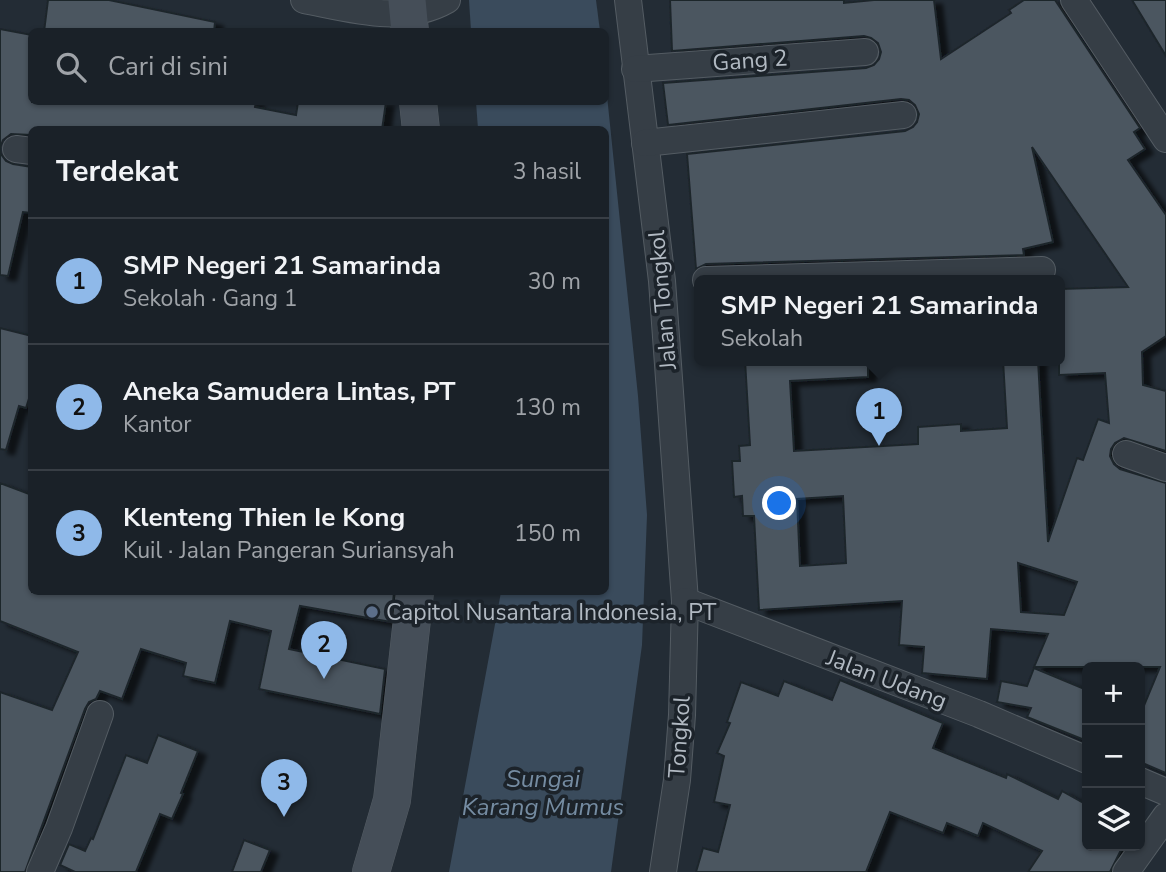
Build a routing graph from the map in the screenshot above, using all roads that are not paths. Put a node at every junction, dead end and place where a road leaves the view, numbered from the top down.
1 (304, 0) edge
2 (447, 0) edge
3 (628, 0) edge
4 (1074, 0) edge
5 (408, 15) edge
6 (865, 52) dead end
7 (635, 69) junction
8 (418, 105) edge
9 (903, 115) dead end
10 (421, 126) edge
11 (1166, 139) edge
12 (645, 144) junction
13 (1042, 270) dead end
14 (874, 275) edge
15 (694, 280) edge
16 (662, 281) junction
17 (1126, 454) dead end
18 (1166, 468) edge
19 (415, 595) edge
20 (685, 601) junction
21 (100, 714) dead end
22 (1082, 758) edge
23 (1145, 783) edge
24 (1166, 792) edge
25 (1166, 816) edge
26 (40, 872) edge
27 (372, 872) edge
28 (663, 872) edge
29 (1126, 872) edge

1 - 5 street
2 - 5 street
3 - 7 street, Jalan Tongkol
4 - 11 street
6 - 7 street, Gang 2
7 - 12 street, Jalan Tongkol
8 - 10 main road
9 - 12 street
12 - 16 street, Jalan Tongkol
13 - 14 street
15 - 16 street
16 - 20 street, Jalan Tongkol
17 - 18 street
19 - 27 main road
20 - 22 street, Jalan Udang
20 - 28 street, Tongkol
21 - 26 street
23 - 24 street
25 - 29 street

